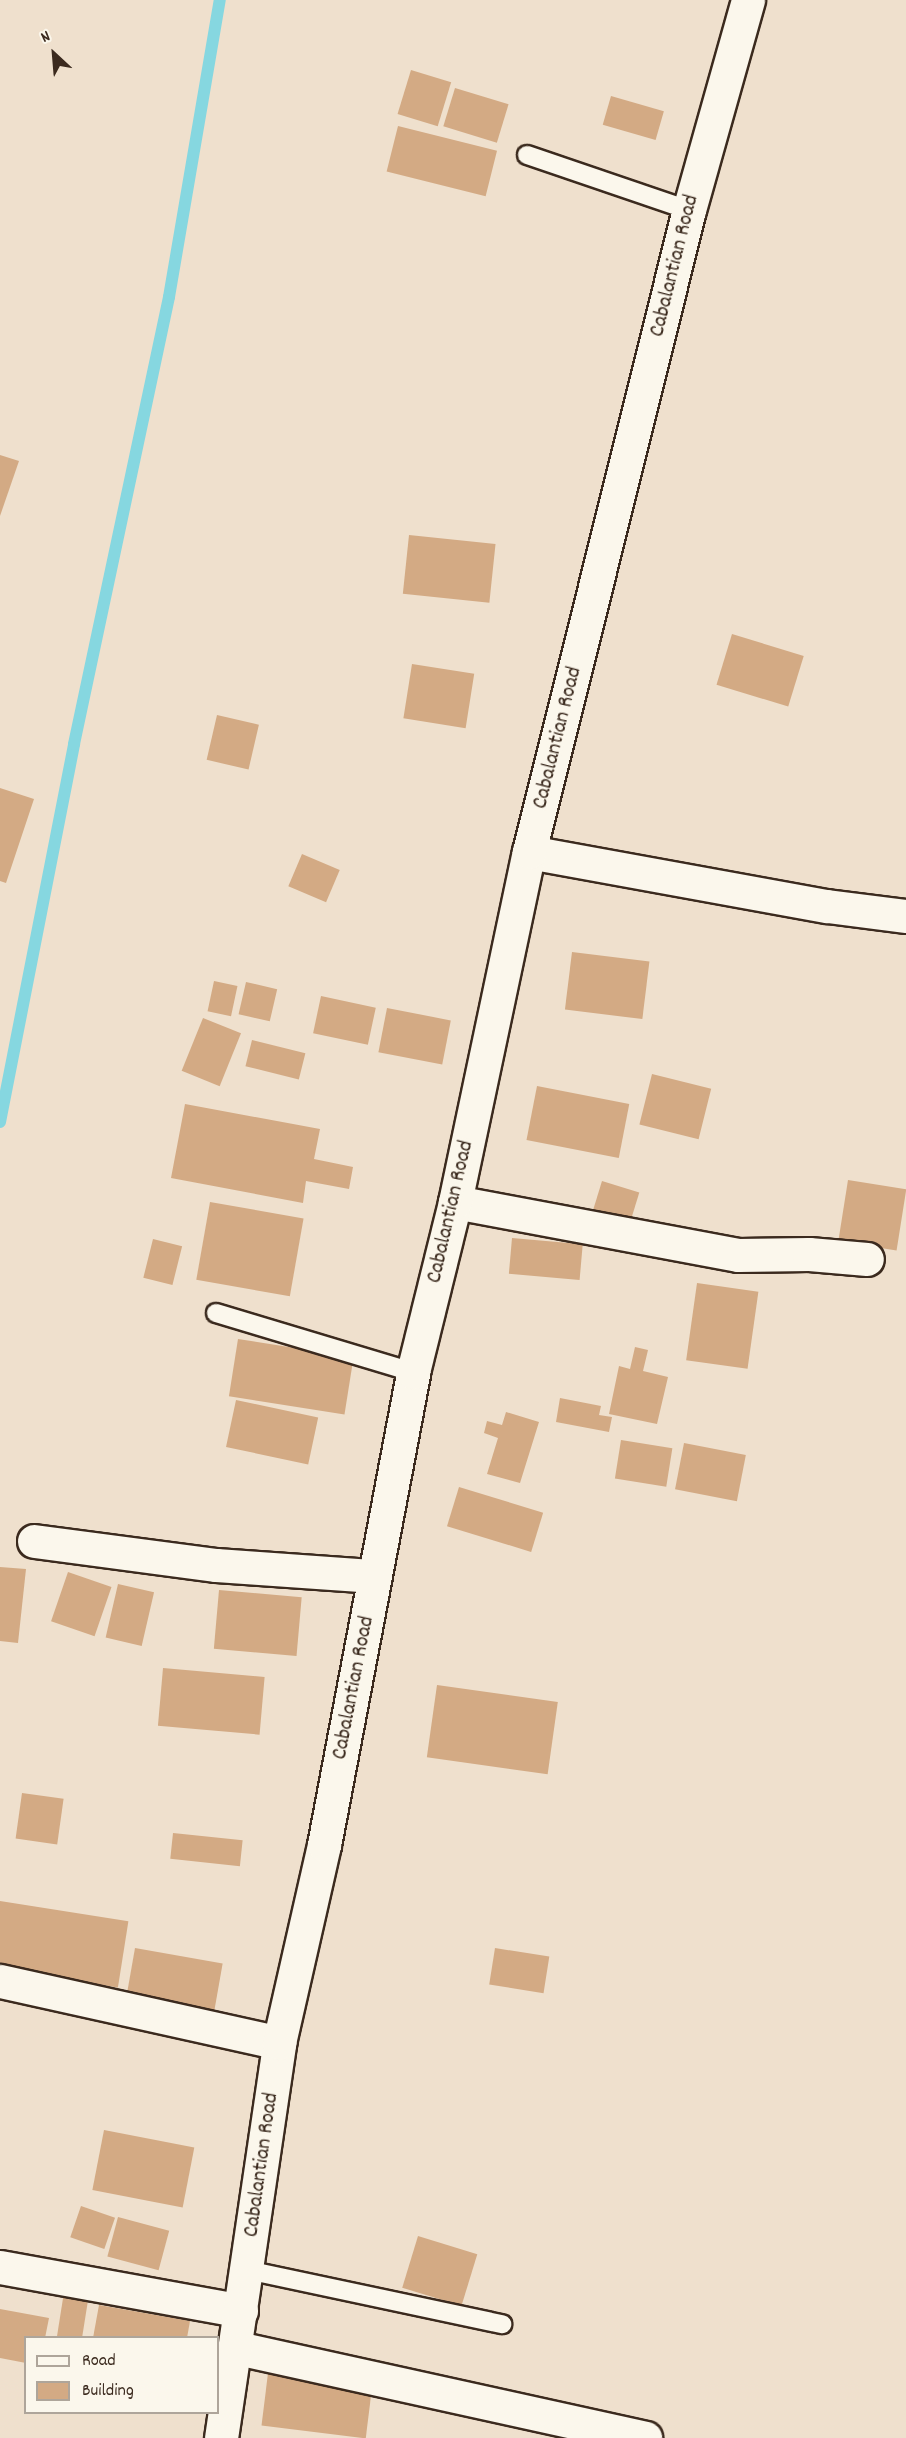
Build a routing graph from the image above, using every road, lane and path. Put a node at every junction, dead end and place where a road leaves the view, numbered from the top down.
1 (747, 0) edge
2 (527, 155) dead end
3 (689, 210) junction
4 (529, 852) junction
5 (906, 916) edge
6 (455, 1202) junction
7 (867, 1259) dead end
8 (216, 1312) dead end
9 (413, 1372) junction
10 (34, 1541) dead end
11 (375, 1576) junction
12 (0, 1981) edge
13 (279, 2043) junction
14 (0, 2267) edge
15 (247, 2270) junction
16 (241, 2310) junction
17 (502, 2324) dead end
18 (237, 2348) junction
19 (221, 2438) edge
20 (645, 2438) edge

1 - 3 street, Cabalantian Road
2 - 3 lane
3 - 4 street, Cabalantian Road
4 - 5 street
4 - 6 street, Cabalantian Road
6 - 7 street
6 - 9 street, Cabalantian Road
8 - 9 lane
9 - 11 street, Cabalantian Road
10 - 11 street
11 - 13 street, Cabalantian Road
12 - 13 street
13 - 15 street, Cabalantian Road
14 - 16 street
15 - 16 street, Cabalantian Road
15 - 17 lane
16 - 18 street, Cabalantian Road
18 - 19 street, Cabalantian Road
18 - 20 street

